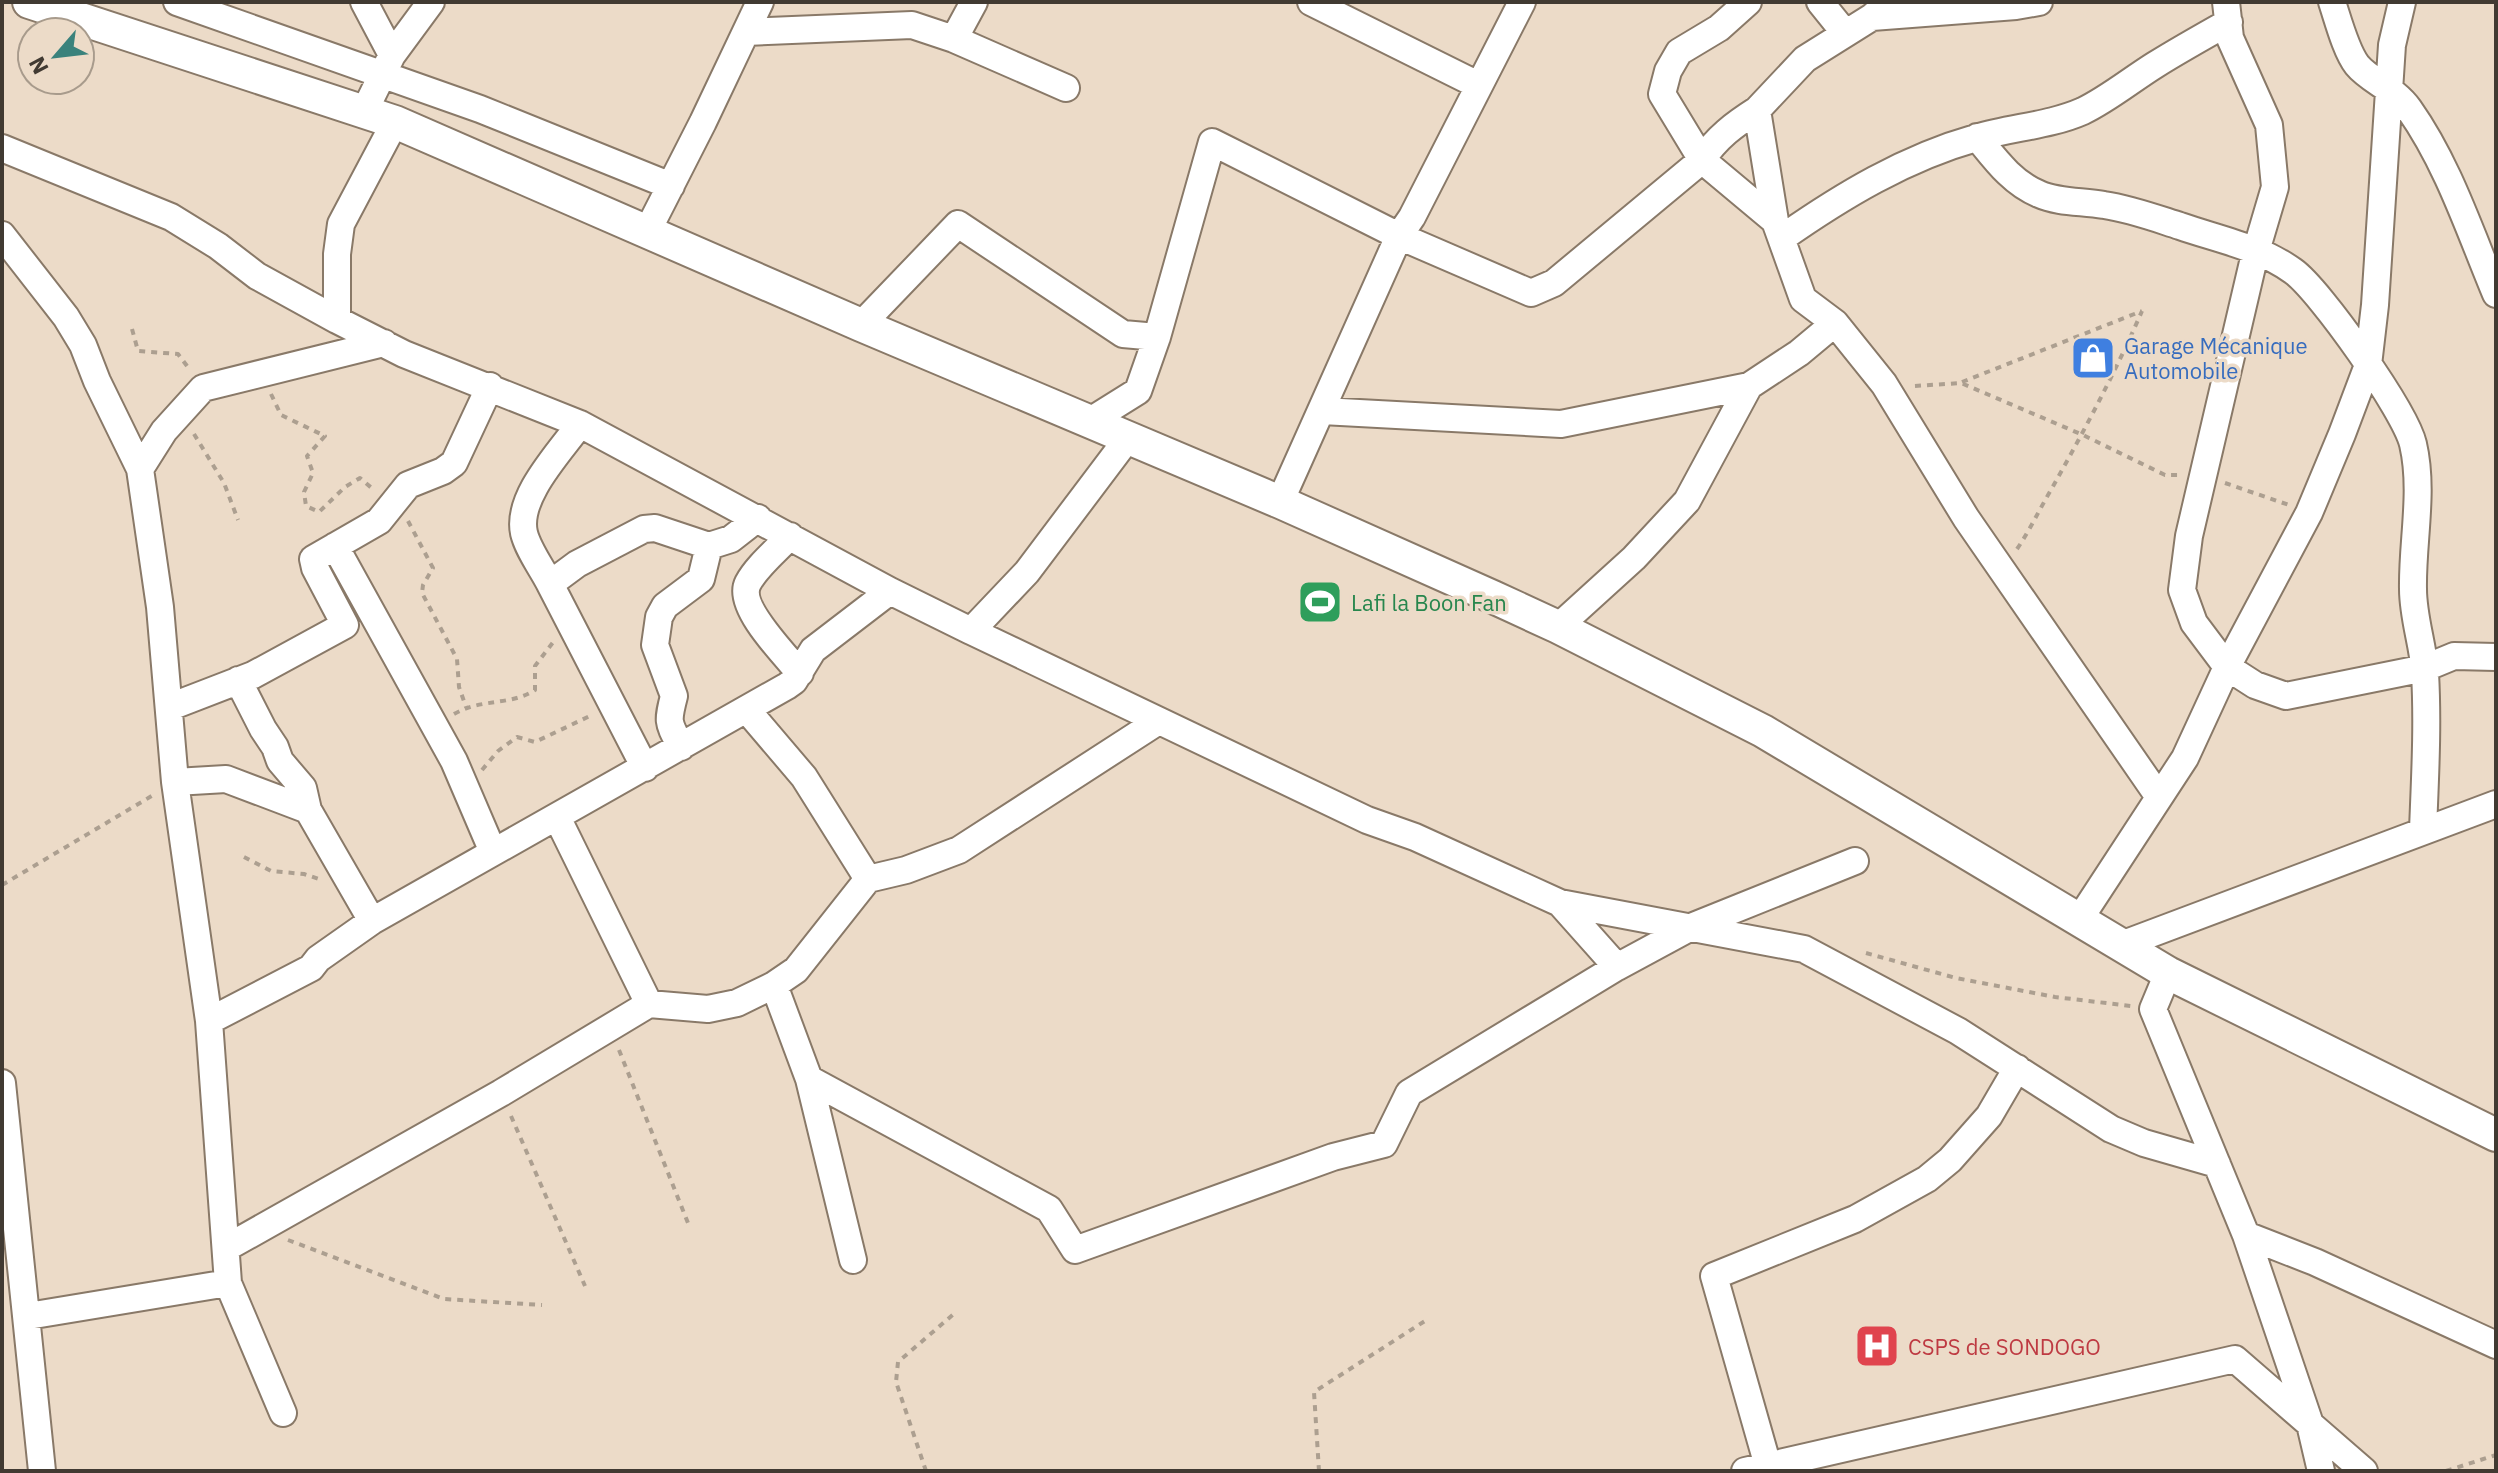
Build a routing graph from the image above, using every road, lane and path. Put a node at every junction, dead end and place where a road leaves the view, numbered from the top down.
1 (29, 2) edge
2 (177, 2) edge
3 (364, 2) edge
4 (431, 2) edge
5 (760, 2) edge
6 (974, 2) edge
7 (1311, 2) edge
8 (1522, 2) edge
9 (1748, 2) edge
10 (1820, 2) edge
11 (2039, 2) edge
12 (2332, 2) edge
13 (2402, 2) edge
14 (1880, 10) edge
15 (2228, 12) edge
16 (746, 32) junction
17 (1845, 33) junction
18 (954, 39) junction
19 (388, 64) junction
20 (1478, 85) junction
21 (1066, 88) dead end
22 (2390, 88) junction
23 (1757, 110) junction
24 (363, 114) junction
25 (395, 122) junction
26 (1977, 137) junction
27 (2, 148) edge
28 (1702, 160) junction
29 (671, 186) junction
30 (1778, 230) junction
31 (647, 232) junction
32 (2, 235) edge
33 (1399, 236) junction
34 (2256, 251) junction
35 (2496, 294) edge
36 (337, 320) junction
37 (1835, 323) junction
38 (861, 325) junction
39 (132, 329) dead end
40 (1157, 337) junction
41 (384, 343) junction
42 (2368, 365) junction
43 (261, 373) junction
44 (1961, 383) junction
45 (1884, 384) junction
46 (490, 386) junction
47 (1749, 386) junction
48 (203, 388) junction
49 (181, 411) junction
50 (1322, 411) junction
51 (1090, 421) junction
52 (580, 424) junction
53 (2083, 435) junction
54 (1128, 438) junction
55 (140, 469) junction
56 (2205, 475) junction
57 (1280, 502) junction
58 (391, 506) junction
59 (2309, 513) junction
60 (758, 518) junction
61 (238, 520) dead end
62 (790, 536) junction
63 (335, 546) junction
64 (709, 546) junction
65 (2002, 569) junction
66 (550, 584) junction
67 (890, 591) junction
68 (370, 610) junction
69 (569, 622) junction
70 (345, 625) junction
71 (1558, 627) junction
72 (971, 631) junction
73 (2496, 657) edge
74 (2227, 667) junction
75 (2425, 668) junction
76 (800, 673) junction
77 (238, 680) junction
78 (613, 704) junction
79 (170, 707) junction
80 (466, 707) junction
81 (747, 710) junction
82 (1157, 722) junction
83 (434, 725) junction
84 (681, 747) junction
85 (645, 768) junction
86 (175, 782) junction
87 (463, 782) junction
88 (2159, 797) junction
89 (2496, 804) edge
90 (308, 810) junction
91 (557, 817) junction
92 (2423, 830) junction
93 (493, 852) junction
94 (244, 857) dead end
95 (1855, 861) dead end
96 (868, 879) junction
97 (2, 885) edge
98 (352, 889) junction
99 (1560, 903) junction
100 (2079, 920) junction
101 (372, 921) junction
102 (1691, 927) junction
103 (2121, 945) junction
104 (1859, 953) dead end
105 (1617, 967) junction
106 (2168, 973) junction
107 (774, 985) junction
108 (649, 1004) junction
109 (2153, 1009) junction
110 (209, 1021) junction
111 (610, 1029) junction
112 (2017, 1068) junction
113 (809, 1079) junction
114 (2, 1083) edge
115 (501, 1093) junction
116 (2496, 1135) edge
117 (2217, 1164) junction
118 (688, 1223) dead end
119 (259, 1229) junction
120 (2246, 1235) junction
121 (226, 1248) junction
122 (853, 1260) dead end
123 (228, 1283) junction
124 (585, 1286) dead end
125 (542, 1305) dead end
126 (956, 1312) dead end
127 (28, 1316) junction
128 (1428, 1319) dead end
129 (2496, 1345) edge
130 (283, 1413) dead end
131 (2310, 1424) junction
132 (2496, 1455) edge
133 (1757, 1469) edge
134 (42, 1471) edge
135 (926, 1471) edge
136 (1319, 1471) edge
137 (2321, 1471) edge
138 (2364, 1471) edge
139 (2446, 1471) edge

1 - 24 street
2 - 19 street
3 - 19 street
4 - 19 street
5 - 16 street
6 - 18 street
7 - 20 street
8 - 20 street
9 - 28 street
10 - 17 street
11 - 14 street
12 - 22 street
13 - 22 street
14 - 17 street
15 - 26 street
15 - 34 street
16 - 18 street
16 - 29 street
17 - 23 street
18 - 21 street
19 - 24 street
19 - 29 street
20 - 33 street
22 - 35 street
22 - 42 street
23 - 28 street
23 - 30 street
24 - 25 street
25 - 31 street
25 - 36 street
26 - 30 street
26 - 34 street
27 - 36 street
28 - 30 street
28 - 33 street
29 - 31 street
30 - 37 street
31 - 38 street
32 - 55 street
33 - 40 street
33 - 50 street
34 - 42 street
34 - 56 street
36 - 41 street
37 - 45 street
37 - 47 street
38 - 40 street
38 - 51 street
39 - 48 path
40 - 51 street
41 - 43 street
41 - 46 street
42 - 59 street
42 - 75 street
43 - 48 street
43 - 58 path
44 - 45 path
44 - 53 path
44 - 53 path
45 - 65 street
46 - 52 street
46 - 58 street
47 - 50 street
47 - 71 street
48 - 49 street
49 - 55 street
49 - 61 path
50 - 57 street
51 - 54 street
52 - 60 street
52 - 66 street
53 - 56 path
53 - 65 path
54 - 57 street
54 - 72 street
55 - 79 street
56 - 59 path
56 - 74 street
57 - 71 street
58 - 63 street
58 - 80 path
59 - 74 street
60 - 62 street
60 - 64 street
62 - 67 street
62 - 76 street
63 - 68 street
63 - 70 street
64 - 66 street
64 - 84 street
65 - 88 street
66 - 69 street
67 - 72 street
67 - 76 street
68 - 70 street
68 - 83 street
69 - 78 street
69 - 80 path
70 - 77 street
71 - 100 street
72 - 82 street
73 - 75 street
74 - 75 street
74 - 88 street
75 - 92 street
76 - 81 street
77 - 79 street
77 - 90 street
78 - 85 street
78 - 87 path
79 - 86 street
80 - 83 path
81 - 84 street
81 - 96 street
82 - 96 street
82 - 99 street
83 - 87 street
84 - 85 street
85 - 91 street
86 - 90 street
86 - 97 path
86 - 110 street
87 - 93 street
88 - 100 street
89 - 92 street
90 - 98 street
91 - 93 street
91 - 108 street
92 - 103 street
93 - 101 street
94 - 98 path
95 - 102 street
96 - 107 street
98 - 101 street
99 - 102 street
99 - 105 street
100 - 103 street
101 - 110 street
102 - 105 street
102 - 112 street
103 - 106 street
104 - 109 path
105 - 113 street
106 - 109 street
106 - 116 street
107 - 108 street
107 - 113 street
108 - 111 street
109 - 117 street
110 - 121 street
111 - 115 street
111 - 118 path
112 - 117 street
112 - 133 street
113 - 122 street
114 - 127 street
115 - 119 street
115 - 124 path
117 - 120 street
119 - 121 street
119 - 125 path
120 - 129 street
120 - 131 street
121 - 123 street
123 - 127 street
123 - 130 street
126 - 135 path
127 - 134 street
128 - 136 path
131 - 133 street
131 - 137 street
131 - 138 street
132 - 139 path

